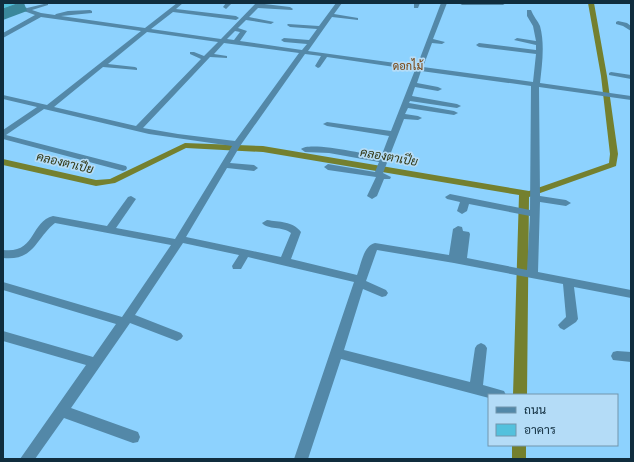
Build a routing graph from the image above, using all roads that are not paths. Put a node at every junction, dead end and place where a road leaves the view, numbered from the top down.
1 (20, 3) edge
2 (180, 3) edge
3 (339, 3) edge
4 (444, 3) edge
5 (462, 3) edge
6 (503, 3) edge
7 (46, 4) dead end
8 (258, 4) edge
9 (3, 5) edge
10 (14, 5) junction
11 (290, 9) dead end
12 (27, 10) junction
13 (172, 10) junction
14 (529, 11) dead end
15 (90, 12) dead end
16 (40, 15) junction
17 (330, 15) junction
18 (52, 17) junction
19 (236, 18) dead end
20 (244, 18) junction
21 (356, 19) dead end
22 (271, 22) dead end
23 (618, 23) dead end
24 (290, 25) dead end
25 (320, 28) junction
26 (233, 29) junction
27 (631, 29) edge
28 (146, 30) junction
29 (3, 36) edge
30 (284, 40) dead end
31 (516, 40) dead end
32 (222, 41) junction
33 (429, 41) junction
34 (236, 42) junction
35 (310, 42) junction
36 (442, 42) dead end
37 (538, 42) junction
38 (546, 43) dead end
39 (479, 45) dead end
40 (303, 52) junction
41 (538, 52) junction
42 (192, 53) dead end
43 (324, 55) junction
44 (206, 57) junction
45 (225, 57) dead end
46 (102, 65) junction
47 (318, 66) dead end
48 (419, 68) junction
49 (135, 69) dead end
50 (611, 74) dead end
51 (631, 77) edge
52 (536, 84) junction
53 (413, 85) junction
54 (438, 89) dead end
55 (3, 97) edge
56 (631, 98) edge
57 (407, 102) junction
58 (43, 106) junction
59 (456, 109) dead end
60 (401, 116) junction
61 (418, 118) dead end
62 (328, 124) dead end
63 (3, 128) edge
64 (138, 128) junction
65 (3, 134) edge
66 (394, 134) junction
67 (3, 137) edge
68 (237, 145) junction
69 (305, 149) dead end
70 (225, 164) junction
71 (328, 167) dead end
72 (123, 168) dead end
73 (254, 168) dead end
74 (382, 171) junction
75 (535, 192) junction
76 (372, 196) dead end
77 (450, 197) dead end
78 (131, 199) dead end
79 (466, 200) junction
80 (566, 203) dead end
81 (462, 211) dead end
82 (531, 213) junction
83 (267, 223) dead end
84 (109, 230) junction
85 (462, 232) dead end
86 (179, 241) junction
87 (245, 253) junction
88 (3, 254) edge
89 (457, 260) junction
90 (285, 261) junction
91 (237, 266) dead end
92 (530, 274) junction
93 (568, 281) junction
94 (360, 282) junction
95 (5, 290) edge
96 (382, 293) dead end
97 (631, 294) edge
98 (126, 320) junction
99 (564, 325) dead end
100 (3, 336) edge
101 (177, 336) dead end
102 (481, 348) dead end
103 (336, 353) junction
104 (617, 356) dead end
105 (631, 357) edge
106 (96, 363) junction
107 (476, 389) junction
108 (495, 394) edge
109 (62, 411) junction
110 (133, 437) dead end
111 (27, 459) edge
112 (301, 459) edge

1 - 10 street
2 - 13 street
3 - 17 street
4 - 33 street
5 - 6 street
7 - 12 street
8 - 11 street
8 - 20 street
9 - 10 street
10 - 12 street
12 - 16 street
13 - 19 street
13 - 28 street
14 - 37 street
15 - 18 street
16 - 18 street
16 - 29 street
17 - 21 street
17 - 25 street
18 - 28 street
20 - 22 street
20 - 26 street
23 - 27 street
24 - 25 street
25 - 35 street
26 - 32 street
26 - 34 street
28 - 32 street
28 - 46 street
30 - 35 street
31 - 37 street
32 - 34 street
32 - 44 street
33 - 36 street
33 - 48 street
34 - 40 street
35 - 40 street
37 - 38 street
37 - 41 street
39 - 41 street
40 - 43 street
40 - 68 street
41 - 52 street
42 - 44 street
43 - 47 street
43 - 48 street
44 - 45 street
44 - 64 street
46 - 49 street
46 - 58 street
48 - 52 street
48 - 53 street
50 - 51 street
52 - 56 street
52 - 75 street
53 - 54 street
53 - 57 street
55 - 58 street
57 - 59 street
57 - 60 street
58 - 63 street
58 - 64 street
58 - 65 street
60 - 61 street
60 - 66 street
62 - 66 street
64 - 68 street
66 - 74 street
67 - 72 street
68 - 70 street
69 - 74 street
70 - 73 street
70 - 86 street
71 - 74 street
74 - 76 street
75 - 80 street
75 - 82 street
77 - 79 street
78 - 84 street
79 - 81 street
79 - 82 street
82 - 92 street
83 - 90 street
84 - 86 street
84 - 88 street
85 - 89 street
86 - 87 street
86 - 98 street
87 - 90 street
87 - 91 street
89 - 92 street
89 - 94 street
90 - 94 street
92 - 93 street
93 - 97 street
93 - 99 street
94 - 96 street
94 - 103 street
95 - 98 street
98 - 101 street
98 - 106 street
100 - 106 street
102 - 107 street
103 - 107 street
103 - 112 street
104 - 105 street
106 - 109 street
107 - 108 street
109 - 110 street
109 - 111 street

